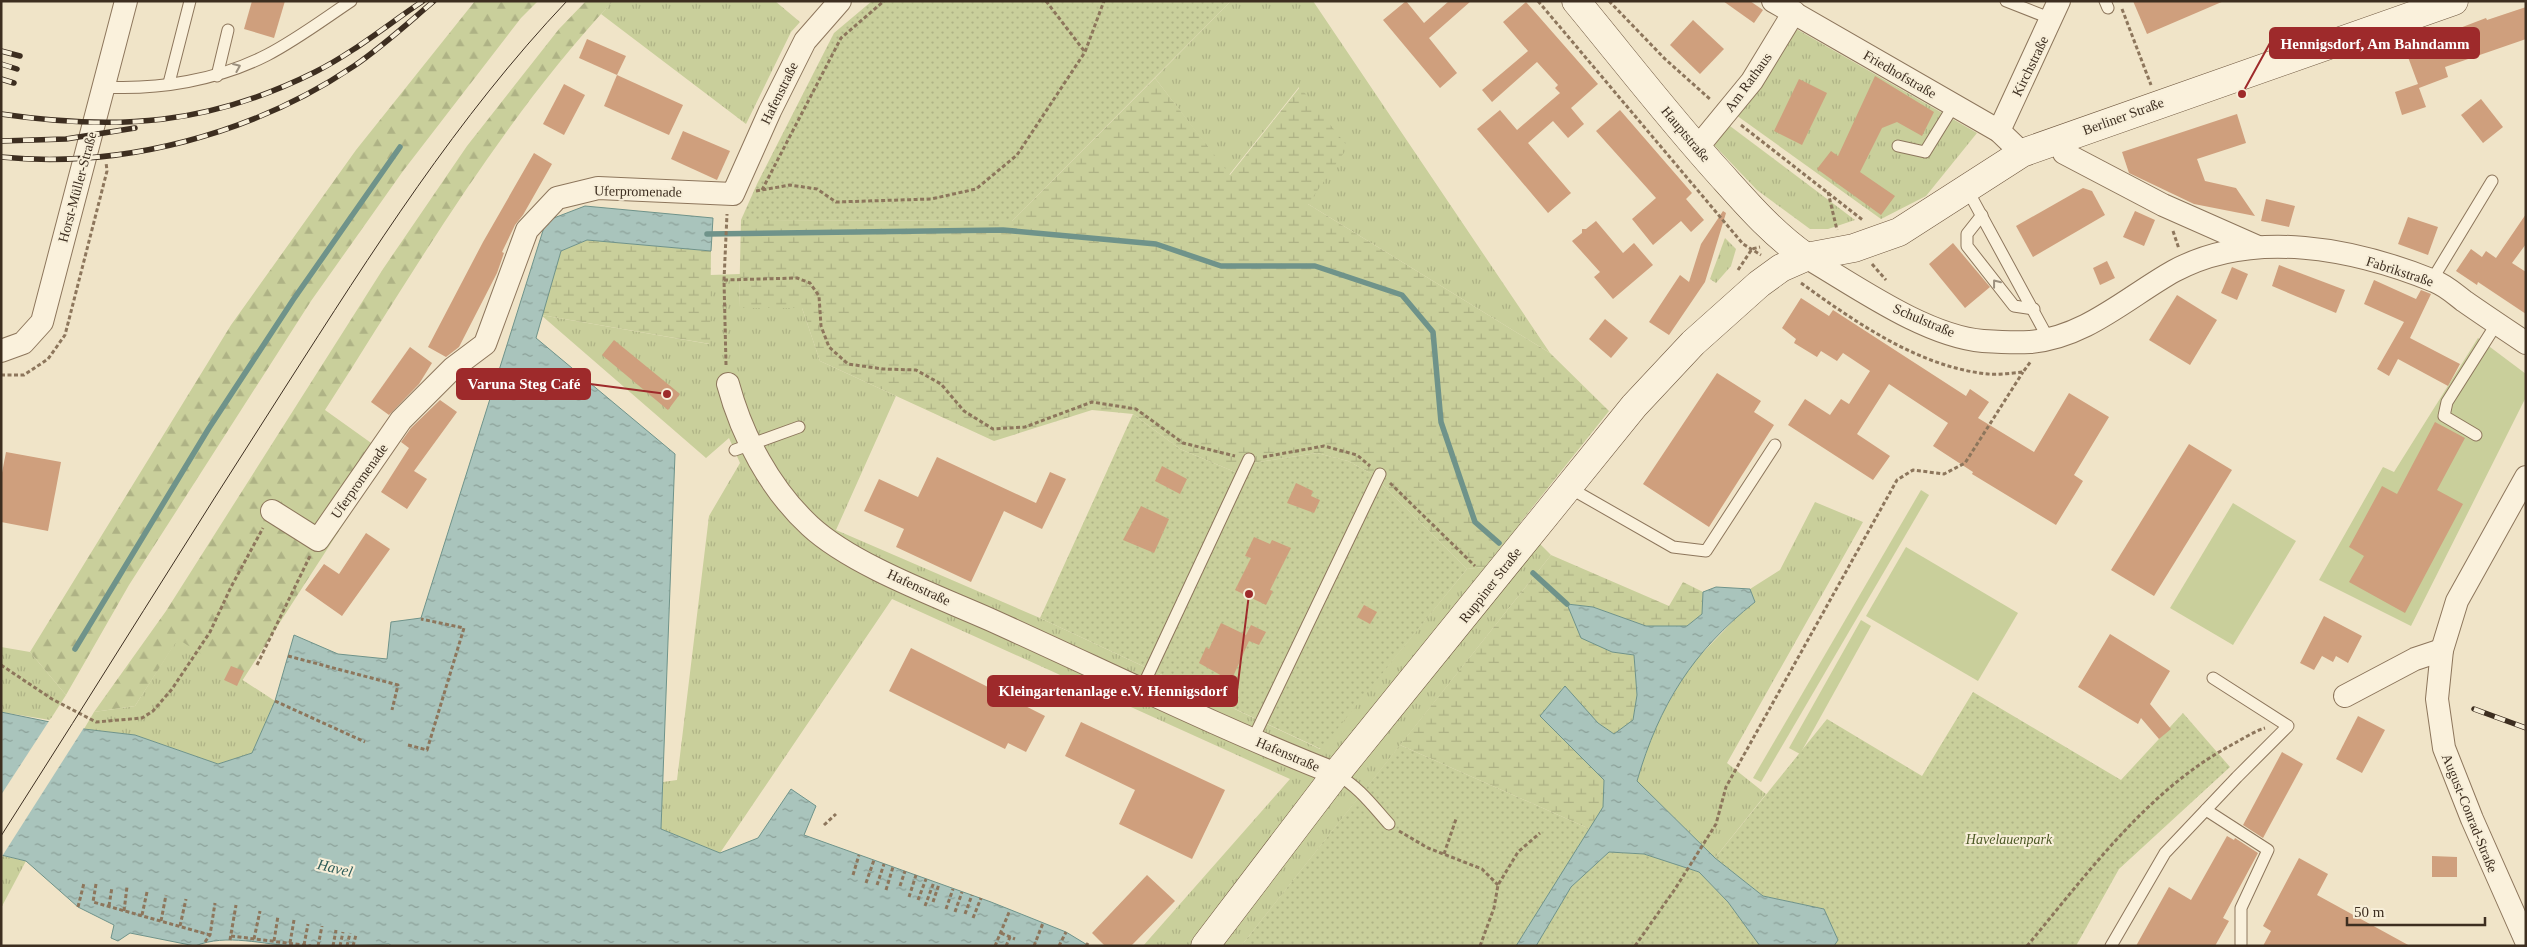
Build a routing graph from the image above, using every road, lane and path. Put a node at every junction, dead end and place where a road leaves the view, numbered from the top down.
1 (126, 1) edge
2 (190, 1) edge
3 (351, 1) edge
4 (840, 1) edge
5 (884, 1) edge
6 (1046, 1) edge
7 (1104, 1) edge
8 (1538, 1) edge
9 (1576, 1) edge
10 (1609, 1) edge
11 (1774, 1) edge
12 (2006, 1) edge
13 (2120, 1) edge
14 (2454, 1) edge
15 (2406, 9) edge
16 (2056, 10) edge
17 (1794, 12) junction
18 (228, 30) dead end
19 (1085, 52) junction
20 (217, 76) junction
21 (169, 84) junction
22 (104, 87) junction
23 (2159, 104) junction
24 (1954, 105) junction
25 (1726, 113) junction
26 (1999, 131) junction
27 (1898, 146) dead end
28 (1697, 148) junction
29 (2022, 153) junction
30 (2064, 153) dead end
31 (2492, 181) dead end
32 (1966, 187) junction
33 (762, 190) junction
34 (1828, 192) junction
35 (733, 194) junction
36 (2163, 205) junction
37 (1982, 215) junction
38 (726, 218) dead end
39 (1869, 225) dead end
40 (1838, 233) dead end
41 (1743, 244) dead end
42 (2258, 247) junction
43 (1806, 257) junction
44 (1872, 264) dead end
45 (2185, 265) junction
46 (724, 280) junction
47 (2432, 280) junction
48 (1802, 284) dead end
49 (1889, 284) dead end
50 (1835, 306) dead end
51 (2034, 309) junction
52 (2497, 323) junction
53 (2048, 338) junction
54 (2526, 343) edge
55 (1, 351) edge
56 (2023, 372) dead end
57 (728, 384) joint
58 (798, 427) dead end
59 (2476, 435) dead end
60 (1775, 445) dead end
61 (743, 447) junction
62 (1249, 459) junction
63 (1380, 474) junction
64 (2526, 477) edge
65 (1568, 487) junction
66 (2520, 503) edge
67 (272, 511) joint
68 (318, 540) junction
69 (1496, 578) junction
70 (421, 619) dead end
71 (2442, 650) junction
72 (288, 656) dead end
73 (1, 665) edge
74 (257, 665) dead end
75 (2213, 678) dead end
76 (1142, 688) junction
77 (2345, 696) dead end
78 (275, 701) dead end
79 (392, 710) dead end
80 (2288, 726) junction
81 (1253, 739) junction
82 (365, 742) dead end
83 (408, 745) dead end
84 (1336, 774) junction
85 (2206, 810) junction
86 (836, 814) dead end
87 (1456, 819) dead end
88 (1389, 824) joint
89 (824, 825) dead end
90 (1540, 833) dead end
91 (1444, 854) junction
92 (859, 855) dead end
93 (874, 860) dead end
94 (884, 864) dead end
95 (893, 867) dead end
96 (905, 872) dead end
97 (853, 875) dead end
98 (916, 875) dead end
99 (926, 879) dead end
100 (934, 882) dead end
101 (84, 883) dead end
102 (96, 884) dead end
103 (866, 884) dead end
104 (940, 884) dead end
105 (877, 885) dead end
106 (1498, 885) junction
107 (900, 886) dead end
108 (112, 887) dead end
109 (127, 887) dead end
110 (953, 889) dead end
111 (886, 890) dead end
112 (147, 892) dead end
113 (962, 892) dead end
114 (166, 895) dead end
115 (972, 895) dead end
116 (909, 897) dead end
117 (981, 898) dead end
118 (186, 899) dead end
119 (918, 900) dead end
120 (933, 902) dead end
121 (215, 903) dead end
122 (109, 906) junction
123 (236, 906) dead end
124 (925, 906) dead end
125 (78, 907) dead end
126 (946, 909) dead end
127 (124, 910) junction
128 (1010, 910) dead end
129 (260, 911) dead end
130 (955, 912) dead end
131 (965, 914) dead end
132 (142, 916) junction
133 (278, 916) dead end
134 (973, 918) dead end
135 (294, 920) dead end
136 (161, 921) junction
137 (1044, 923) dead end
138 (308, 924) dead end
139 (180, 926) junction
140 (322, 926) dead end
141 (336, 930) dead end
142 (343, 932) dead end
143 (1066, 932) dead end
144 (350, 933) dead end
145 (1000, 933) junction
146 (210, 935) junction
147 (356, 935) dead end
148 (1010, 937) junction
149 (254, 938) junction
150 (1015, 939) dead end
151 (274, 941) junction
152 (2526, 941) edge
153 (206, 942) dead end
154 (290, 943) junction
155 (2241, 944) dead end
156 (304, 945) edge
157 (310, 946) edge
158 (318, 946) edge
159 (333, 946) edge
160 (340, 946) edge
161 (347, 946) edge
162 (354, 946) edge
163 (995, 946) edge
164 (1006, 946) edge
165 (1034, 946) edge
166 (1059, 946) edge
167 (1205, 946) edge
168 (1480, 946) edge
169 (1635, 946) edge
170 (2027, 946) edge
171 (2111, 946) edge

1 - 22 street, Horst-Müller-Straße
2 - 21 lane
20 -> 3 lane
4 - 35 street, Hafenstraße
5 - 33 path
6 - 19 path
7 - 19 path
8 - 41 path
9 - 28 main road, Hauptstraße
10 - 25 path
11 - 17 street, Friedhofstraße
12 - 16 lane
13 - 23 path
14 - 15 main road, Berliner Straße
15 - 23 main road, Berliner Straße
16 - 26 street, Kirchstraße
17 - 24 street, Friedhofstraße
17 - 25 street, Am Rathaus
18 - 20 lane
19 - 33 path
20 - 21 lane
21 - 22 lane
22 - 55 street, Horst-Müller-Straße
23 - 29 main road, Berliner Straße
24 - 26 street, Friedhofstraße
24 - 27 lane
25 - 28 street, Am Rathaus
25 - 34 path
26 - 29 street, Friedhofstraße
28 - 43 main road, Hauptstraße
29 - 32 main road, Berliner Straße
30 - 36 street, Fabrikstraße
31 - 47 lane
32 - 37 lane
32 - 43 main road, Berliner Straße
33 - 35 path
34 - 39 path
34 - 40 path
35 - 68 street, Uferpromenade
36 - 42 street, Fabrikstraße
36 - 45 path
37 - 51 lane
51 -> 37 lane
38 - 46 path
42 - 45 street, Fabrikstraße
42 - 47 street, Fabrikstraße
43 - 53 street, Schulstraße
43 - 65 main road, Ruppiner Straße
44 - 49 path
45 - 53 street, Schulstraße
46 - 57 path
46 - 62 path
47 - 52 street, Fabrikstraße
48 - 50 path
51 - 53 lane
52 - 54 street, Fabrikstraße
52 - 59 lane
56 - 169 path
57 - 61 street, Hafenstraße
58 - 61 lane
60 - 65 lane
61 - 76 street, Hafenstraße
62 - 63 path
62 - 76 lane
63 - 69 path
63 - 81 lane
64 - 66 street, August-Conrad-Straße
65 - 69 main road, Ruppiner Straße
66 - 71 street, August-Conrad-Straße
67 - 68 street
67 - 73 path
68 - 74 path
69 - 84 main road, Ruppiner Straße
70 - 83 path
71 - 77 street
71 - 152 street, August-Conrad-Straße
72 - 79 path
75 - 80 lane
76 - 81 street, Hafenstraße
78 - 82 path
80 - 85 lane
80 - 170 path
81 - 84 street, Hafenstraße
84 - 88 lane
84 - 167 main road, Ruppiner Straße
85 - 155 lane
85 - 171 lane
86 - 89 path
87 - 91 path
88 - 91 path
90 - 106 path
91 - 106 path
92 - 97 path
93 - 103 path
94 - 105 path
95 - 111 path
96 - 107 path
98 - 116 path
99 - 119 path
100 - 124 path
101 - 125 path
102 - 122 path
104 - 120 path
106 - 168 path
108 - 122 path
109 - 127 path
110 - 126 path
112 - 132 path
113 - 130 path
114 - 136 path
115 - 131 path
117 - 134 path
118 - 139 path
121 - 146 path
122 - 127 path
123 - 149 path
127 - 132 path
128 - 145 path
129 - 149 path
132 - 136 path
133 - 151 path
135 - 154 path
136 - 139 path
137 - 165 path
138 - 156 path
139 - 146 path
140 - 158 path
141 - 159 path
142 - 160 path
143 - 166 path
144 - 161 path
145 - 148 path
145 - 163 path
146 - 153 path
147 - 162 path
148 - 150 path
148 - 164 path
149 - 151 path
151 - 154 path
154 - 156 path
156 - 157 path

